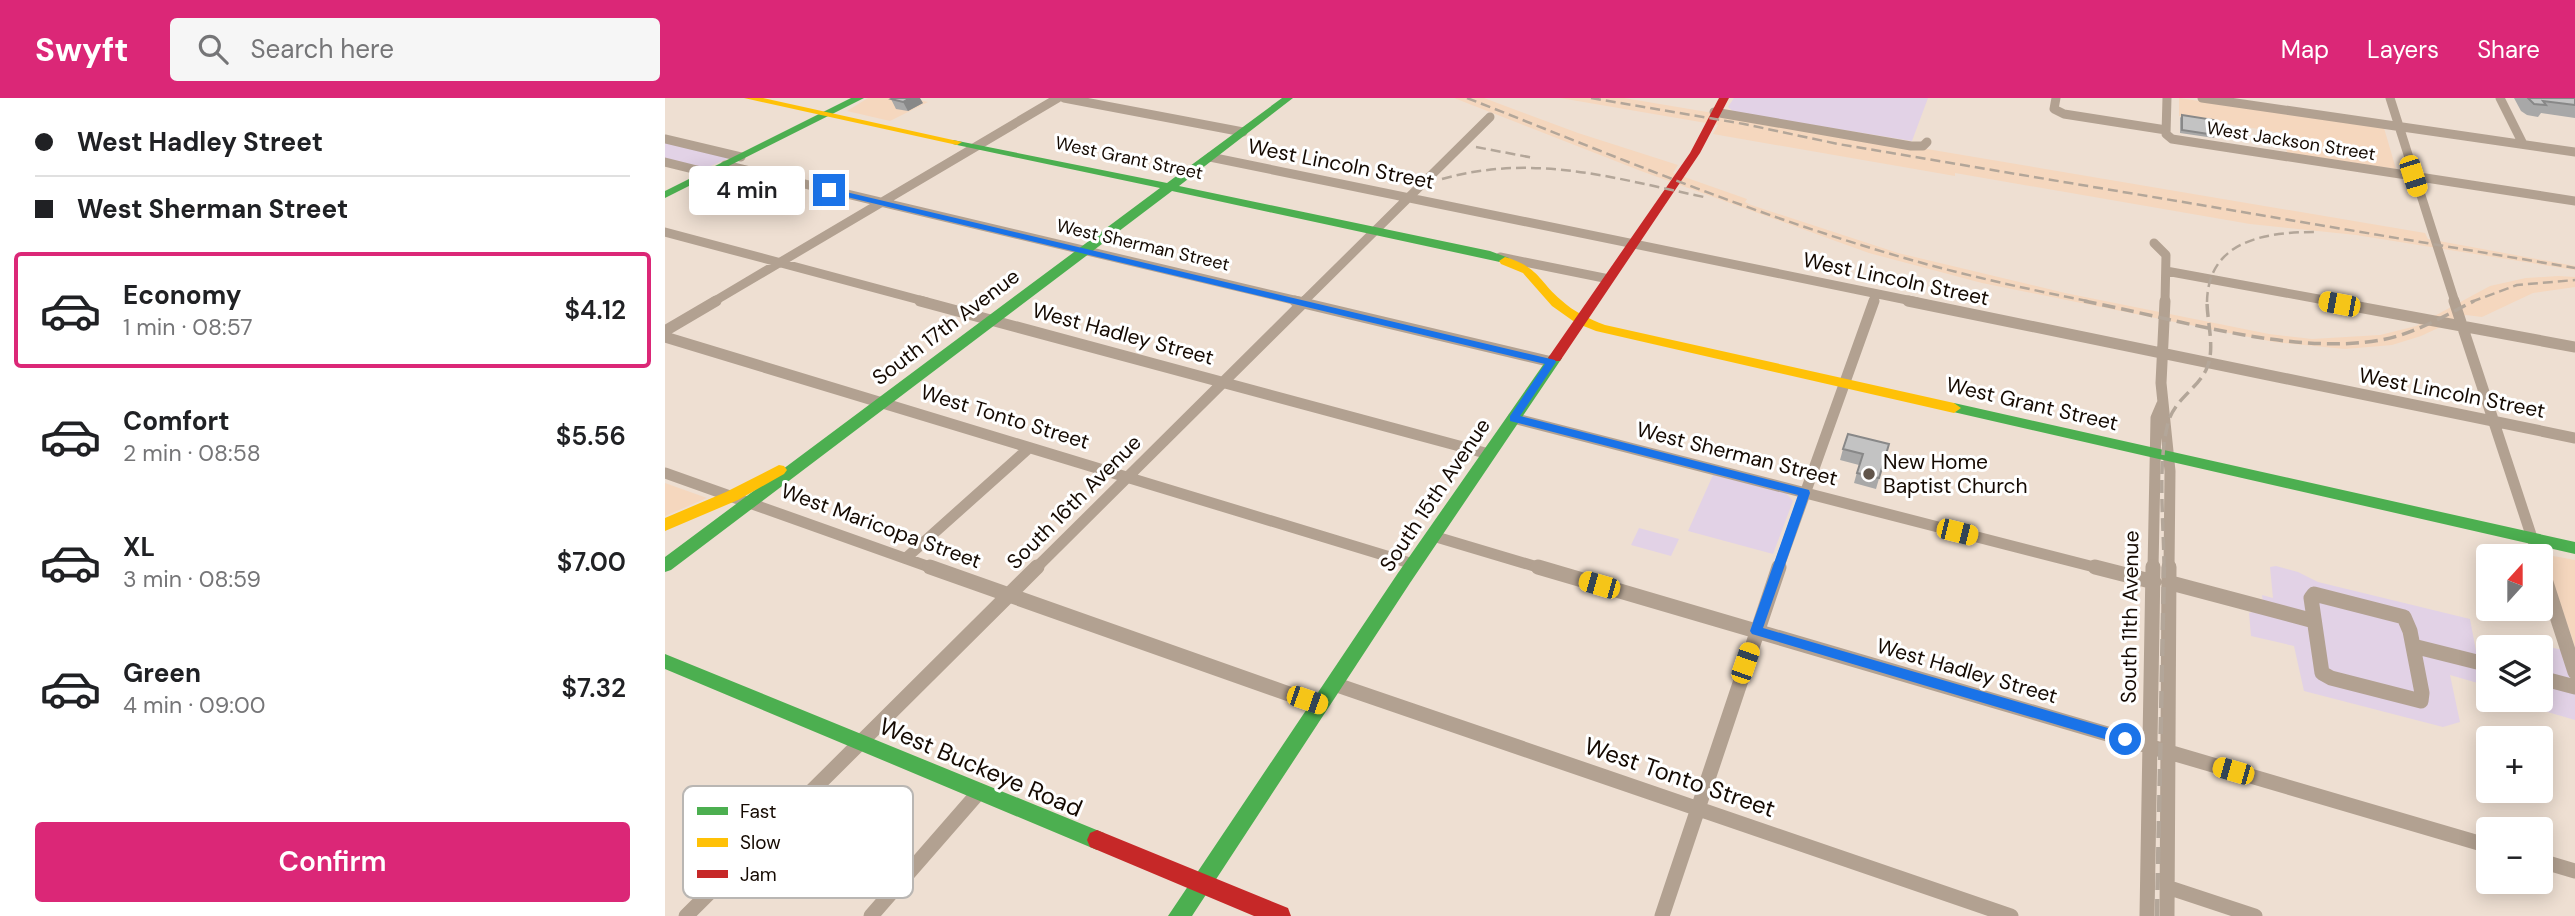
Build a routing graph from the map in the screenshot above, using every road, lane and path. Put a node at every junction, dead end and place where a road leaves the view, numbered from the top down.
1 (749, 98) edge
2 (859, 98) edge
3 (1058, 98) edge
4 (1064, 98) edge
5 (1288, 98) edge
6 (1724, 98) edge
7 (2167, 98) edge
8 (2202, 98) edge
9 (2277, 98) edge
10 (2390, 98) edge
11 (2500, 98) edge
12 (2055, 103) edge
13 (2278, 109) junction
14 (1714, 112) junction
15 (827, 114) junction
16 (1490, 117) dead end
17 (2399, 126) junction
18 (1243, 132) junction
19 (2167, 134) junction
20 (665, 139) edge
21 (1927, 142) dead end
22 (2522, 144) junction
23 (978, 146) junction
24 (1911, 146) joint
25 (2575, 152) edge
26 (741, 157) junction
27 (1210, 157) junction
28 (665, 162) edge
29 (725, 165) junction
30 (709, 173) junction
31 (2413, 176) junction
32 (1170, 187) junction
33 (665, 195) edge
34 (1408, 197) junction
35 (2575, 201) edge
36 (882, 203) junction
37 (1375, 230) junction
38 (665, 232) edge
39 (1632, 243) junction
40 (2154, 243) dead end
41 (1084, 251) junction
42 (1500, 257) junction
43 (780, 263) junction
44 (2166, 271) junction
45 (1609, 279) junction
46 (1876, 295) junction
47 (1303, 303) junction
48 (1581, 320) junction
49 (990, 321) junction
50 (2464, 327) junction
51 (665, 331) edge
52 (665, 337) edge
53 (2575, 347) edge
54 (2161, 353) junction
55 (1552, 362) junction
56 (1225, 382) junction
57 (1843, 383) junction
58 (880, 403) junction
59 (1513, 418) junction
60 (2493, 421) junction
61 (2575, 438) edge
62 (1029, 448) junction
63 (1489, 454) junction
64 (2163, 455) junction
65 (665, 473) edge
66 (1126, 478) junction
67 (1805, 493) junction
68 (732, 496) junction
69 (751, 502) junction
70 (665, 525) edge
71 (1433, 536) junction
72 (2532, 538) junction
73 (2534, 544) edge
74 (2575, 548) edge
75 (907, 558) junction
76 (1413, 564) junction
77 (665, 566) edge
78 (2154, 582) junction
79 (2171, 583) junction
80 (1009, 594) junction
81 (2553, 604) edge
82 (2314, 621) junction
83 (1756, 631) junction
84 (2413, 646) junction
85 (665, 661) edge
86 (2476, 662) edge
87 (2575, 672) edge
88 (2553, 681) edge
89 (1334, 684) junction
90 (2575, 687) edge
91 (1320, 705) junction
92 (862, 741) junction
93 (2151, 747) junction
94 (2167, 751) junction
95 (817, 786) edge
96 (980, 791) junction
97 (1697, 809) junction
98 (2476, 842) edge
99 (2553, 865) edge
100 (913, 868) edge
101 (2575, 871) edge
102 (1200, 884) junction
103 (2168, 887) junction
104 (705, 898) edge
105 (887, 898) edge
106 (687, 916) edge
107 (871, 916) edge
108 (1179, 916) edge
109 (1280, 916) edge
110 (1662, 916) edge
111 (2011, 916) edge
112 (2147, 916) edge
113 (2168, 916) edge
114 (2255, 916) edge

1 - 15 main road, West Grant Street
2 - 15 main road
3 - 23 street
4 - 18 street, West Lincoln Street
5 - 18 main road, South 17th Avenue
6 - 14 main road, South 15th Avenue
7 - 19 street
8 - 13 street
9 - 13 street
10 - 17 street
11 - 22 street
12 - 19 street, West Jackson Street
13 - 17 street
14 - 24 street
14 - 39 main road, South 15th Avenue
15 - 23 main road, West Grant Street
15 - 26 main road
16 - 34 street, South 16th Avenue
17 - 22 street
17 - 31 street
18 - 27 main road, South 17th Avenue
19 - 31 street, West Jackson Street
20 - 26 street
21 - 24 street
22 - 25 street
23 - 32 main road, West Grant Street
23 - 36 street
26 - 29 main road
27 - 32 main road, South 17th Avenue
27 - 34 street, West Lincoln Street
28 - 30 street
29 - 30 main road
29 - 36 street, West Sherman Street
30 - 33 main road
31 - 35 street, West Jackson Street
31 - 50 street
32 - 37 main road, West Grant Street
32 - 41 main road, South 17th Avenue
34 - 37 street, South 16th Avenue
34 - 39 street, West Lincoln Street
36 - 41 street, West Sherman Street
36 - 43 street
37 - 42 main road, West Grant Street
37 - 47 street, South 16th Avenue
38 - 43 street, West Hadley Street
39 - 45 main road, South 15th Avenue
39 - 46 street, West Lincoln Street
40 - 44 street, South 11th Avenue
41 - 47 street, West Sherman Street
41 - 49 main road, South 17th Avenue
42 - 45 street, West Grant Street
42 - 48 main road, West Grant Street
43 - 49 street, West Hadley Street
43 - 51 street
44 - 50 street
44 - 54 street, South 11th Avenue
45 - 48 main road, South 15th Avenue
46 - 54 street, West Lincoln Street
46 - 57 street
47 - 55 street, West Sherman Street
47 - 56 street, South 16th Avenue
48 - 55 main road, South 15th Avenue
48 - 57 main road, West Grant Street
49 - 56 street, West Hadley Street
49 - 58 main road, South 17th Avenue
50 - 53 street
50 - 60 street
52 - 58 street, West Tonto Street
54 - 60 street, West Lincoln Street
54 - 64 street, South 11th Avenue
55 - 59 main road, South 15th Avenue
56 - 63 street, West Hadley Street
56 - 66 street, South 16th Avenue
57 - 64 main road, West Grant Street
57 - 67 street
58 - 62 street, West Tonto Street
58 - 68 main road
58 - 69 main road, South 17th Avenue
59 - 63 main road, South 15th Avenue
59 - 67 street, West Sherman Street
60 - 61 street, West Lincoln Street
60 - 72 street
62 - 66 street, West Tonto Street
62 - 75 street
63 - 71 main road, South 15th Avenue
64 - 72 main road, West Grant Street
64 - 78 street, South 11th Avenue
64 - 79 street, South 11th Avenue
65 - 68 street, West Maricopa Street
66 - 76 street, West Tonto Street
66 - 80 street, South 16th Avenue
67 - 78 street, West Sherman Street
67 - 83 street
68 - 69 street, West Maricopa Street
68 - 70 main road
69 - 75 street, West Maricopa Street
69 - 77 main road, South 17th Avenue
71 - 76 main road, South 15th Avenue
71 - 83 street, West Hadley Street
72 - 73 street
72 - 74 main road, West Grant Street
75 - 80 street, West Maricopa Street
76 - 89 main road, South 15th Avenue
78 - 93 street, South 11th Avenue
79 - 82 street
79 - 94 street, South 11th Avenue
80 - 91 street, West Maricopa Street
80 - 92 street, South 16th Avenue
81 - 87 street
82 - 84 street
82 - 84 street
83 - 93 street, West Hadley Street
83 - 97 street
84 - 86 street
85 - 92 main road, West Buckeye Road
88 - 90 street
89 - 91 main road, South 15th Avenue
89 - 97 street, West Tonto Street
91 - 102 main road, South 15th Avenue
92 - 95 street, South 16th Avenue
92 - 96 main road, West Buckeye Road
93 - 94 street, West Hadley Street
93 - 112 street, South 11th Avenue
94 - 98 street, West Hadley Street
94 - 103 street, South 11th Avenue
96 - 100 street
96 - 102 main road, West Buckeye Road
97 - 110 street
97 - 111 street, West Tonto Street
99 - 101 street
102 - 108 main road, South 15th Avenue
102 - 109 main road, West Buckeye Road
103 - 113 street, South 11th Avenue
103 - 114 street
104 - 106 street, South 16th Avenue
105 - 107 street

